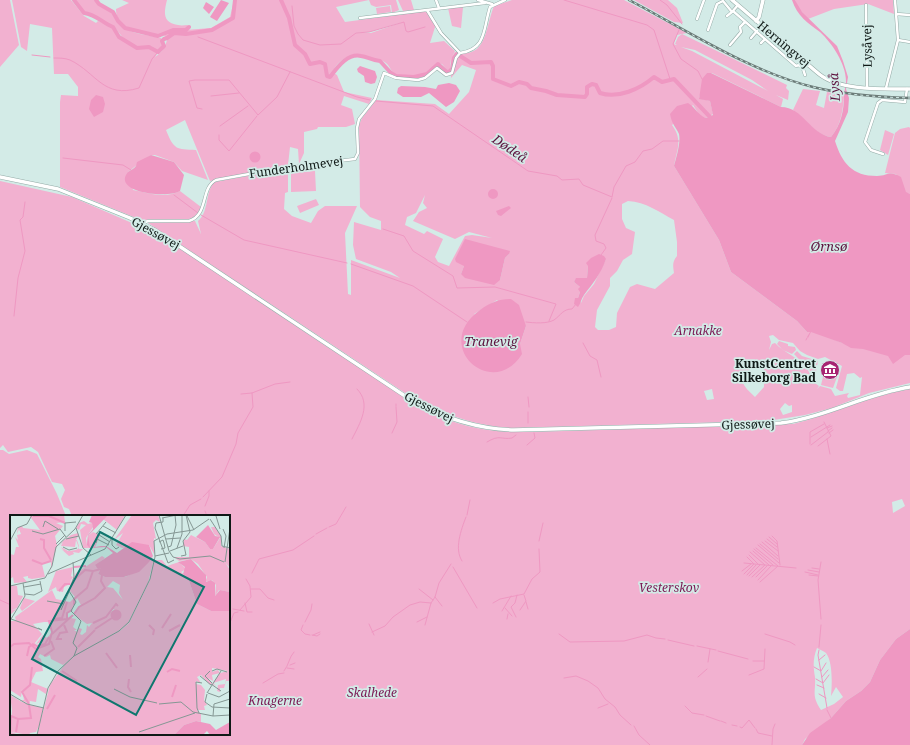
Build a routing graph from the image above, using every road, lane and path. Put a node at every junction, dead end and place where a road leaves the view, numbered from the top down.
1 (436, 0) edge
2 (478, 0) edge
3 (505, 0) edge
4 (704, 0) edge
5 (715, 0) edge
6 (732, 0) edge
7 (763, 0) edge
8 (895, 0) edge
9 (485, 3) junction
10 (493, 4) junction
11 (717, 4) junction
12 (738, 5) junction
13 (866, 5) dead end
14 (439, 8) junction
15 (427, 10) junction
16 (733, 11) junction
17 (896, 14) junction
18 (910, 15) edge
19 (727, 16) dead end
20 (360, 18) dead end
21 (697, 19) dead end
22 (756, 21) junction
23 (745, 22) junction
24 (708, 30) dead end
25 (756, 31) junction
26 (751, 38) dead end
27 (765, 39) junction
28 (898, 40) junction
29 (910, 42) edge
30 (761, 43) dead end
31 (730, 45) dead end
32 (786, 46) junction
33 (780, 52) junction
34 (460, 53) junction
35 (805, 75) dead end
36 (867, 88) junction
37 (886, 88) junction
38 (908, 89) edge
39 (883, 154) dead end
40 (0, 177) edge
41 (143, 223) junction
42 (910, 387) edge

1 - 14 street
2 - 9 street
3 - 10 street
4 - 21 street
5 - 11 street
6 - 12 street, Herningvej
7 - 22 street
8 - 17 street
9 - 10 street
9 - 14 street
10 - 34 street, Funderholmevej
11 - 16 street
11 - 24 street
12 - 16 street
12 - 22 street, Herningvej
13 - 36 street, Lysåvej
14 - 15 street
15 - 20 street
15 - 34 street
16 - 19 street
16 - 23 street
17 - 18 street
17 - 28 street
22 - 32 street, Herningvej
23 - 25 street
23 - 31 street
25 - 26 street
25 - 27 street
27 - 30 street
27 - 33 street
28 - 29 street
28 - 37 street
32 - 33 street
32 - 36 street, Herningvej
33 - 35 street
34 - 41 street, Funderholmevej
36 - 37 street, Herningvej
37 - 38 street, Herningvej
38 - 39 street
40 - 41 street, Gjessøvej
41 - 42 street, Gjessøvej

